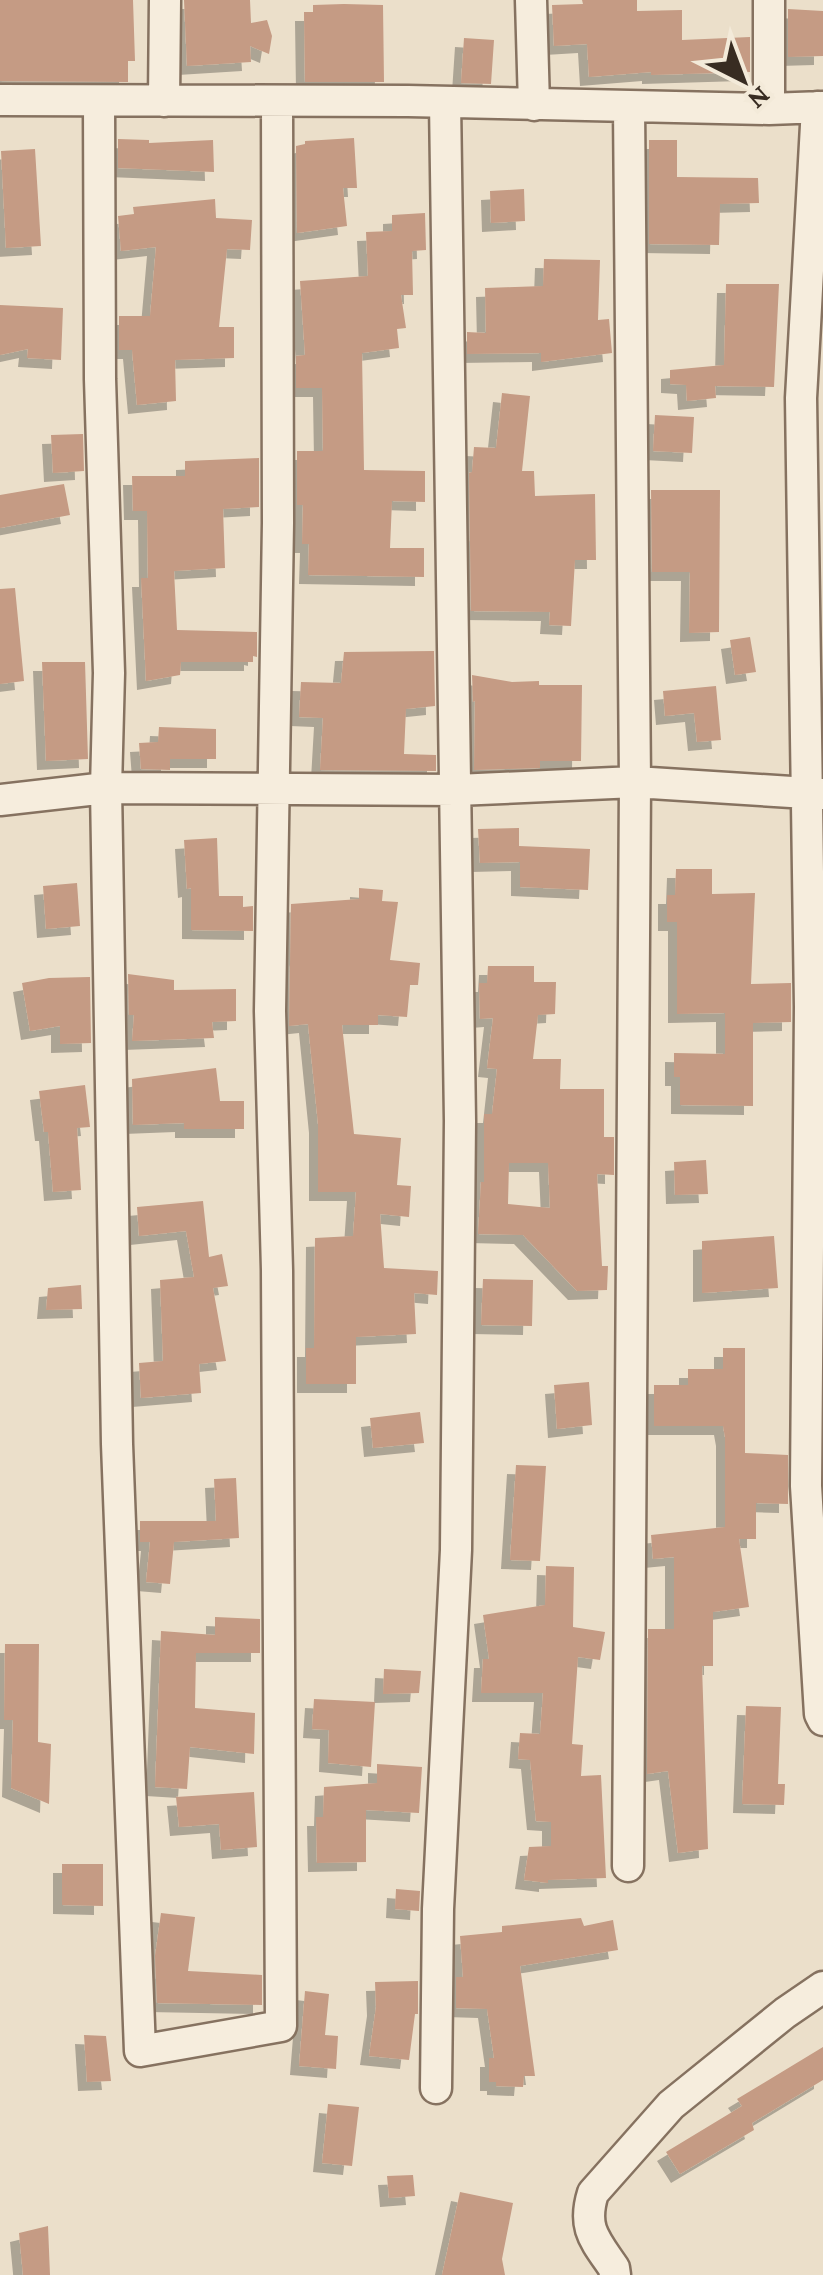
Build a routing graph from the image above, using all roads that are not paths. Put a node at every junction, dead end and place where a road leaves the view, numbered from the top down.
1 (165, 0) edge
2 (531, 0) edge
3 (769, 0) edge
4 (0, 100) edge
5 (164, 101) junction
6 (276, 101) junction
7 (99, 102) junction
8 (445, 102) junction
9 (534, 105) junction
10 (629, 107) junction
11 (820, 107) edge
12 (769, 109) junction
13 (635, 782) junction
14 (106, 788) junction
15 (272, 790) junction
16 (457, 790) junction
17 (815, 794) edge
18 (0, 800) edge
19 (823, 1720) edge
20 (628, 1866) dead end
21 (823, 1986) edge
22 (436, 2088) dead end
23 (615, 2275) edge

1 - 5 street
2 - 9 street
3 - 12 street
4 - 7 street
5 - 6 street
5 - 7 street
6 - 8 street
6 - 15 street
7 - 14 street
8 - 9 street
8 - 16 street
9 - 10 street
10 - 12 street
10 - 13 street
11 - 12 street
11 - 17 street
13 - 16 street
13 - 17 street
13 - 20 street
14 - 15 street
14 - 15 street
14 - 18 street
15 - 16 street
16 - 22 street
17 - 19 street
21 - 23 street

